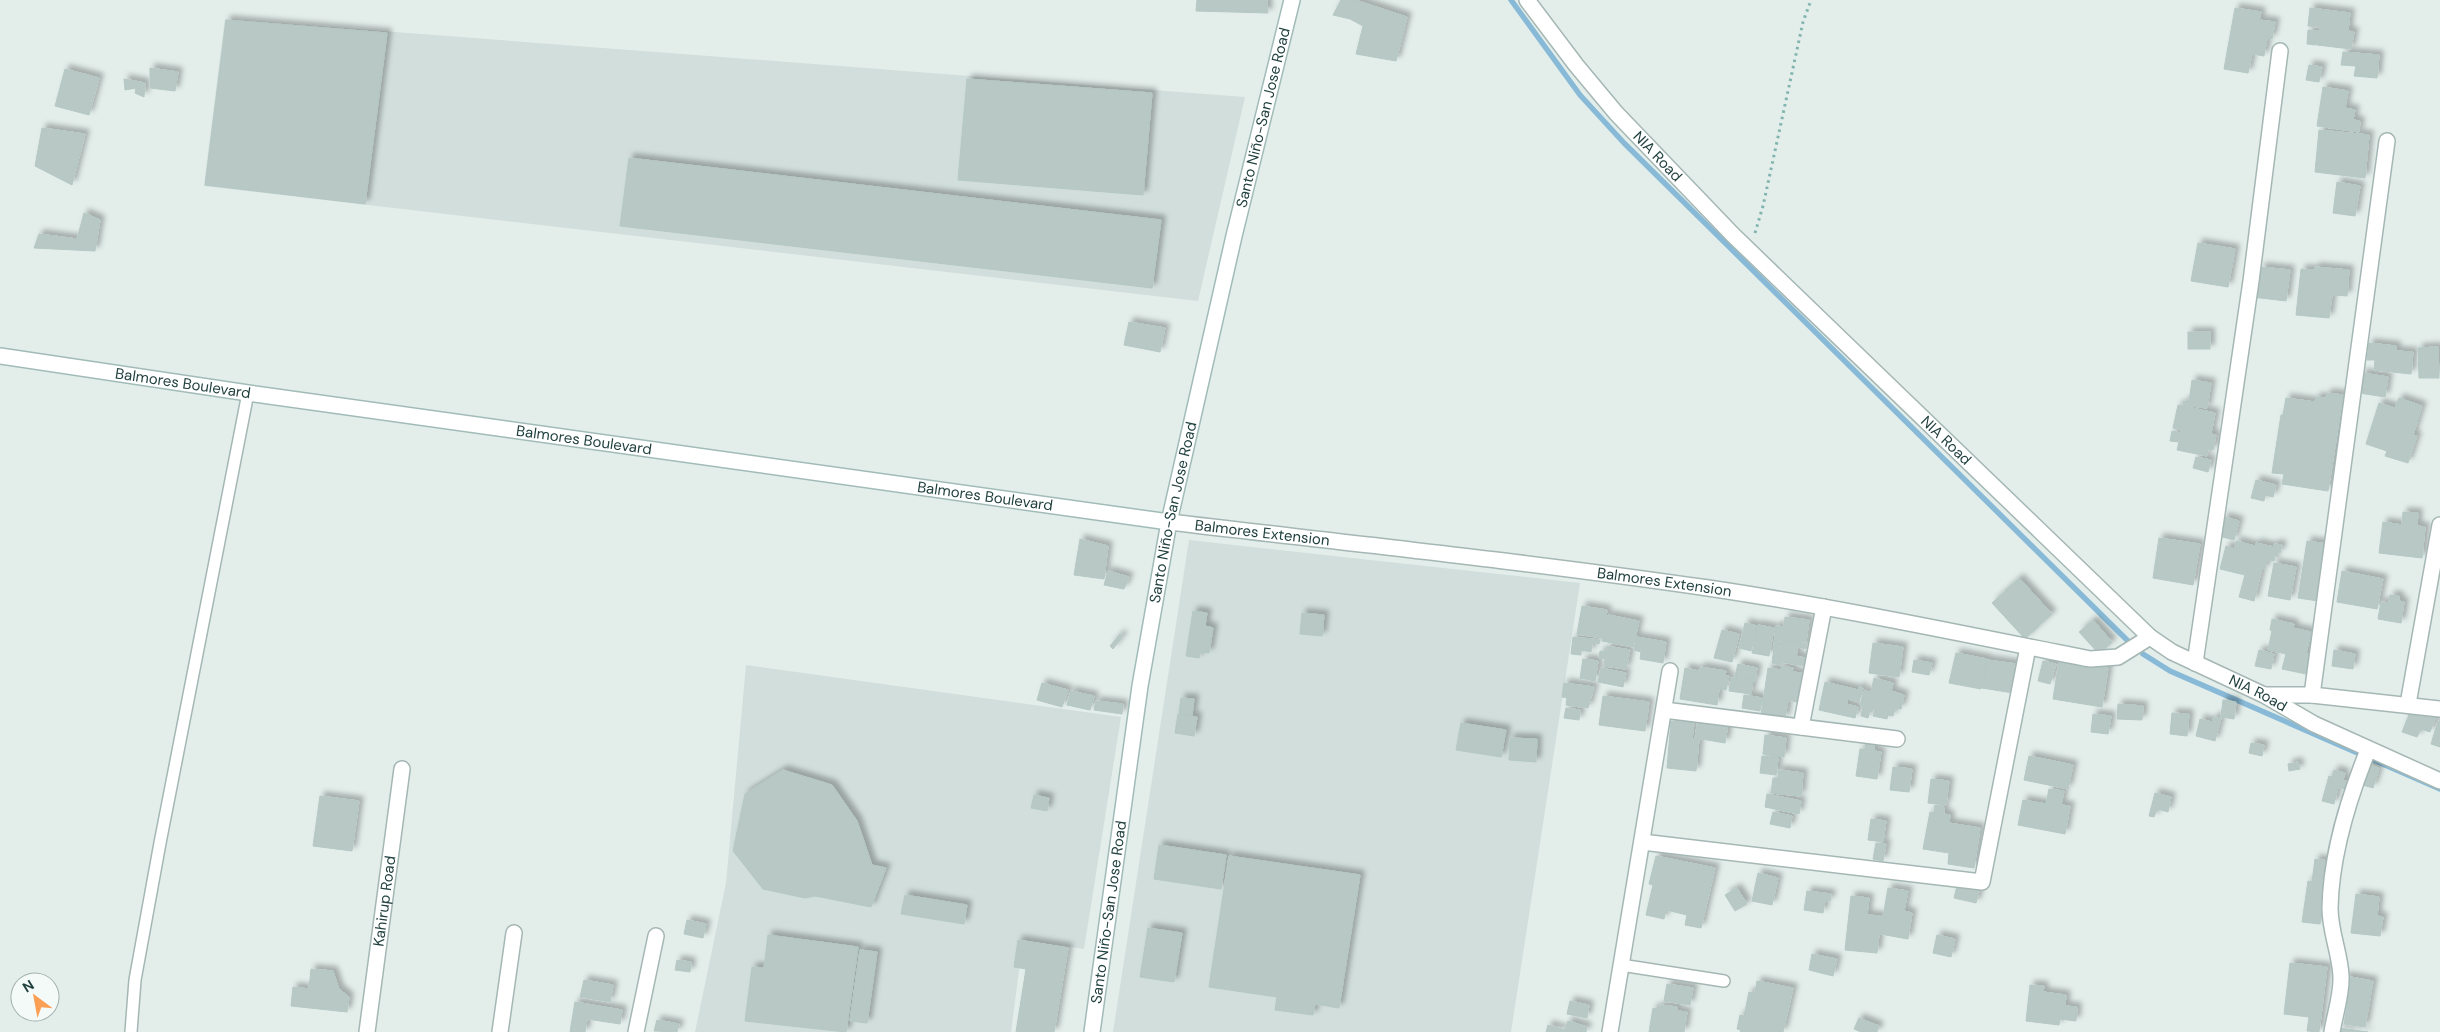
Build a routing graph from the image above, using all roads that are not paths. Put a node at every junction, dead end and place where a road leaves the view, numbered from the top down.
1 (1292, 0) edge
2 (1527, 0) edge
3 (2280, 51) dead end
4 (2387, 141) dead end
5 (0, 356) edge
6 (248, 393) junction
7 (1169, 522) junction
8 (2440, 524) edge
9 (1824, 607) junction
10 (2150, 637) junction
11 (2028, 647) junction
12 (2195, 663) junction
13 (1670, 671) dead end
14 (2264, 695) junction
15 (2312, 696) junction
16 (2408, 704) junction
17 (2440, 709) edge
18 (1664, 710) junction
19 (1801, 727) junction
20 (1897, 739) dead end
21 (2368, 750) junction
22 (402, 769) dead end
23 (2440, 781) edge
24 (1642, 842) junction
25 (514, 933) dead end
26 (656, 936) dead end
27 (1621, 965) junction
28 (1724, 981) dead end
29 (132, 1032) edge
30 (367, 1032) edge
31 (500, 1032) edge
32 (636, 1032) edge
33 (1092, 1032) edge
34 (1610, 1032) edge
35 (2332, 1032) edge

1 - 7 street, Santo Niño-San Jose Road
2 - 10 street, NIA Road
3 - 12 street
4 - 15 street
5 - 6 street, Balmores Boulevard
6 - 7 street, Balmores Boulevard
6 - 29 lane
7 - 9 street, Balmores Extension
7 - 33 street, Santo Niño-San Jose Road
8 - 16 street
9 - 11 street, Balmores Extension
9 - 19 street
10 - 11 street, Balmores Extension
10 - 12 street, NIA Road
11 - 24 street
12 - 14 street, NIA Road
13 - 18 street
14 - 15 street
14 - 21 street, NIA Road
15 - 16 street
16 - 17 street
18 - 19 street
18 - 24 street
19 - 20 street
21 - 23 street, NIA Road
21 - 35 street
22 - 30 street, Kahirup Road
24 - 27 street
25 - 31 street
26 - 32 street
27 - 28 lane
27 - 34 street

